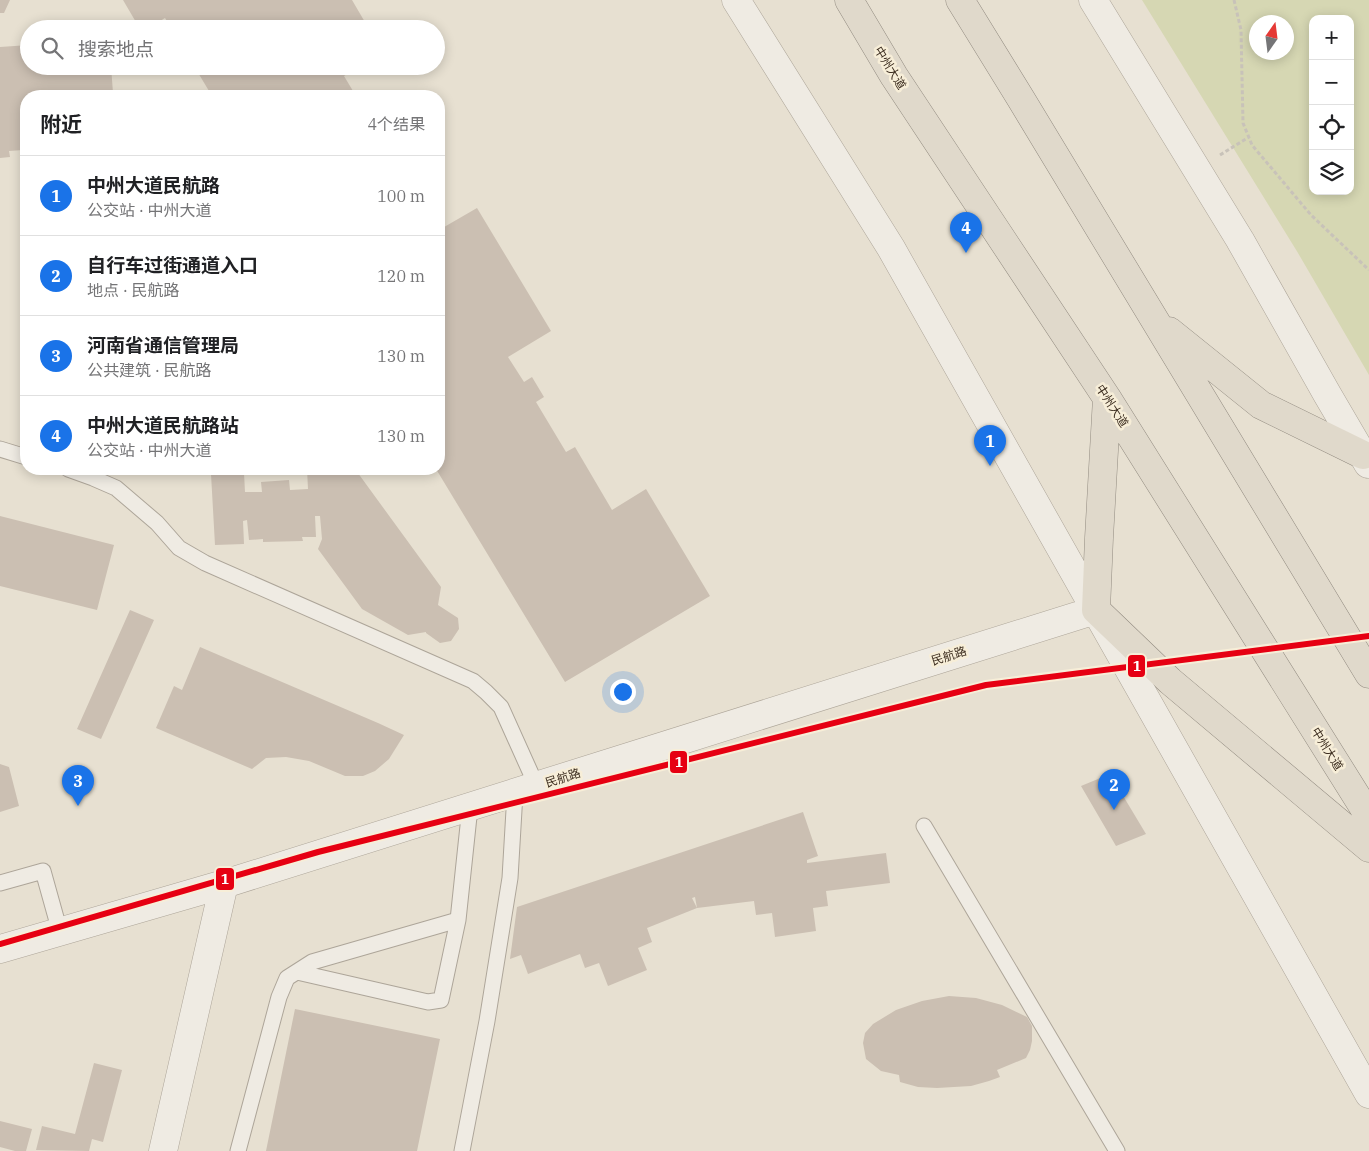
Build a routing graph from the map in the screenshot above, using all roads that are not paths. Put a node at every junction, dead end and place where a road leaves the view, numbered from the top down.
1 (736, 0) edge
2 (849, 0) edge
3 (960, 0) edge
4 (1093, 0) edge
5 (1154, 320) junction
6 (1108, 398) junction
7 (0, 449) edge
8 (20, 455) edge
9 (1367, 458) edge
10 (84, 475) edge
11 (1096, 610) junction
12 (1369, 674) edge
13 (526, 790) junction
14 (470, 807) junction
15 (1369, 816) edge
16 (924, 826) dead end
17 (1369, 848) edge
18 (0, 883) edge
19 (224, 884) junction
20 (458, 920) junction
21 (60, 932) junction
22 (0, 949) edge
23 (297, 972) junction
24 (1369, 1094) edge
25 (163, 1151) edge
26 (238, 1151) edge
27 (462, 1151) edge
28 (1117, 1151) edge

1 - 11 street
2 - 6 highway, 中州大道
3 - 5 highway
4 - 9 street
5 - 9 highway
5 - 12 highway
6 - 11 highway
6 - 15 highway, 中州大道
7 - 8 lane
10 - 13 lane
11 - 13 street, 民航路
11 - 17 highway
11 - 24 street
13 - 14 street, 民航路
13 - 27 lane
14 - 19 street, 民航路
14 - 20 lane
16 - 28 lane
18 - 21 lane
19 - 21 street, 民航路
19 - 25 street
20 - 23 lane
20 - 23 lane
21 - 22 street, 民航路
23 - 26 lane

